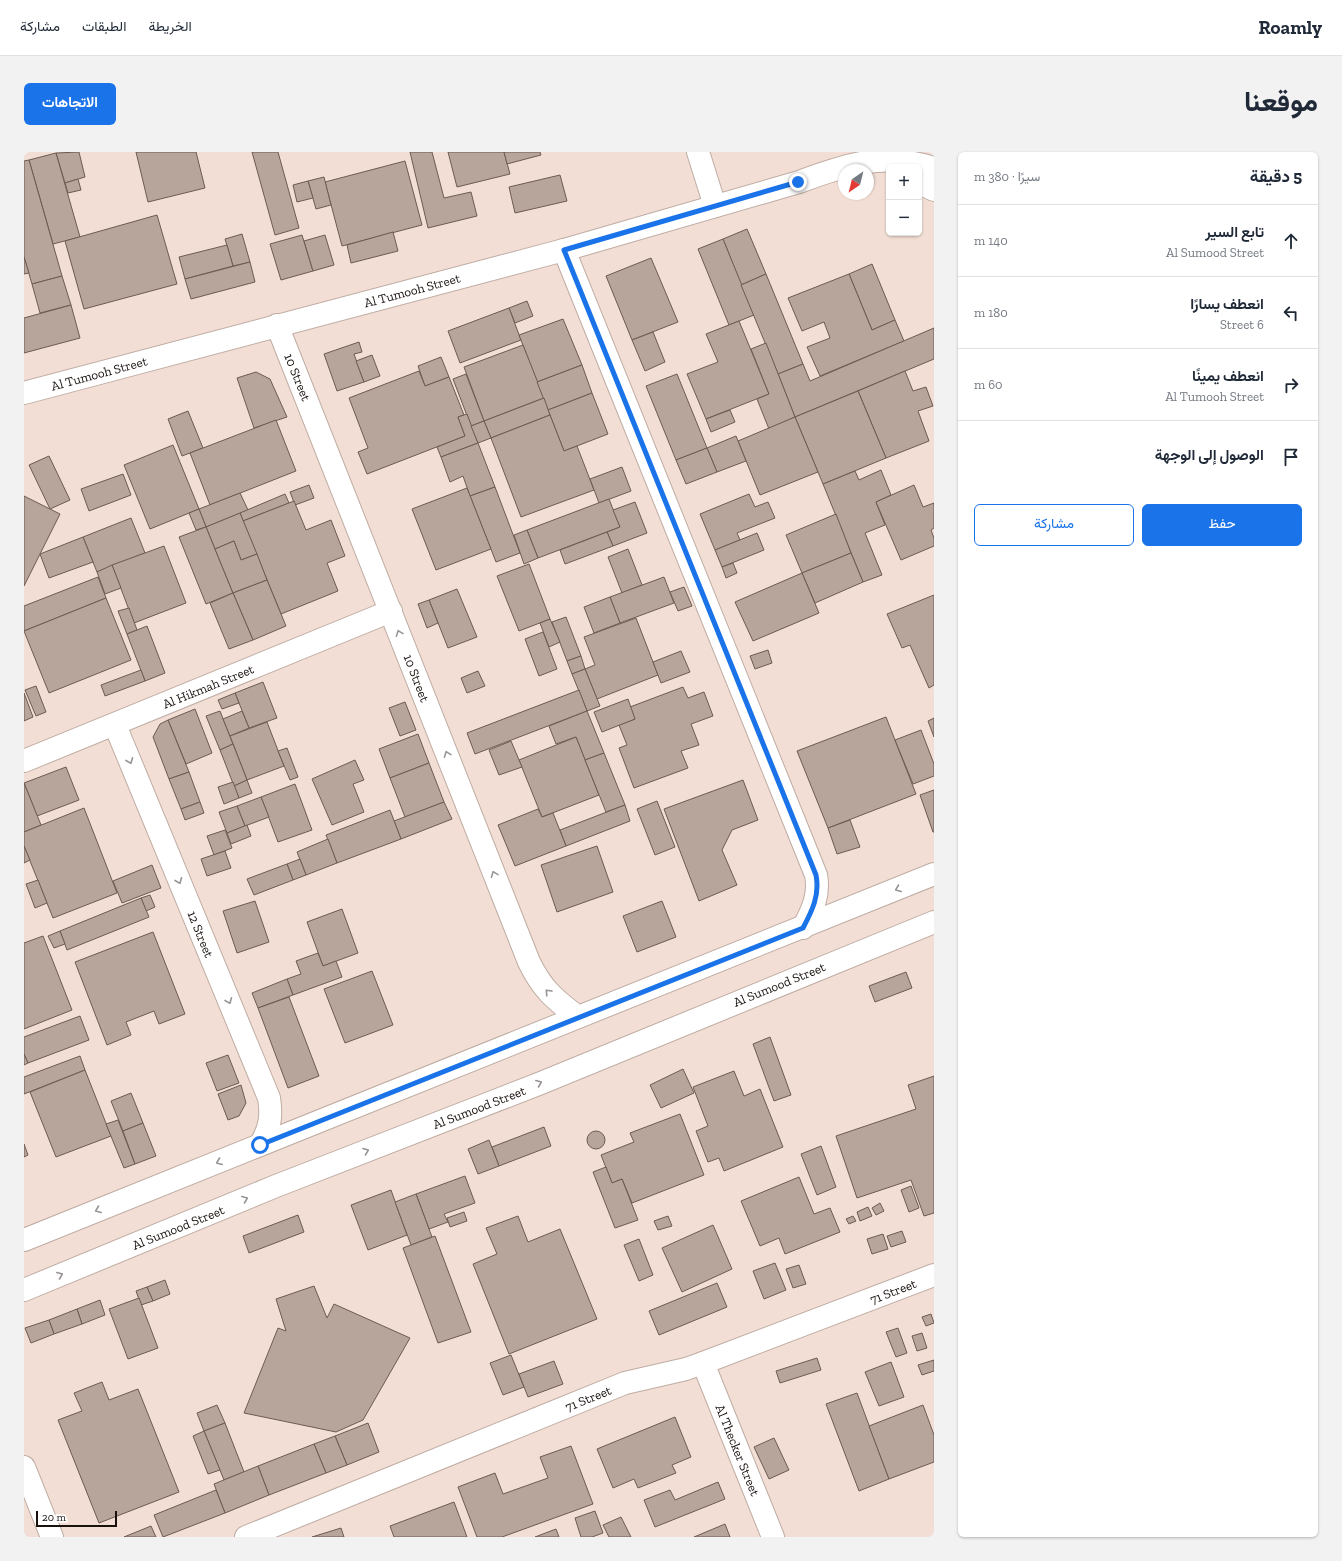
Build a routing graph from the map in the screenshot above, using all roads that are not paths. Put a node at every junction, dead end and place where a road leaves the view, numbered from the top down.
1 (698, 152) edge
2 (934, 168) edge
3 (874, 174) edge
4 (886, 175) edge
5 (838, 177) edge
6 (798, 182) junction
7 (922, 184) edge
8 (934, 190) edge
9 (715, 206) junction
10 (564, 250) junction
11 (277, 325) junction
12 (24, 393) edge
13 (391, 611) junction
14 (115, 724) junction
15 (24, 761) edge
16 (934, 874) edge
17 (934, 922) edge
18 (803, 928) junction
19 (578, 1017) junction
20 (260, 1145) junction
21 (27, 1236) edge
22 (934, 1275) edge
23 (24, 1290) edge
24 (702, 1363) junction
25 (24, 1467) edge
26 (52, 1537) edge
27 (246, 1537) edge
28 (773, 1537) edge

1 - 9 street
2 - 6 street, Al Tumooh Street
3 - 4 street
5 - 6 street, Al Tumooh Street
6 - 9 street, Al Tumooh Street
7 - 8 street
9 - 10 street, Al Tumooh Street
10 - 11 street, Al Tumooh Street
10 - 18 street
11 - 12 street, Al Tumooh Street
11 - 13 street, 10 Street
13 - 14 street, Al Hikmah Street
19 -> 13 street, 10 Street
14 - 15 street, Al Hikmah Street
14 -> 20 street, 12 Street
16 -> 18 street
23 -> 17 street, Al Sumood Street
18 - 19 street
19 - 20 street
20 -> 21 street
22 - 24 street, 71 Street
24 - 27 street, 71 Street
24 - 28 street, Al Thecker Street
25 - 26 street

